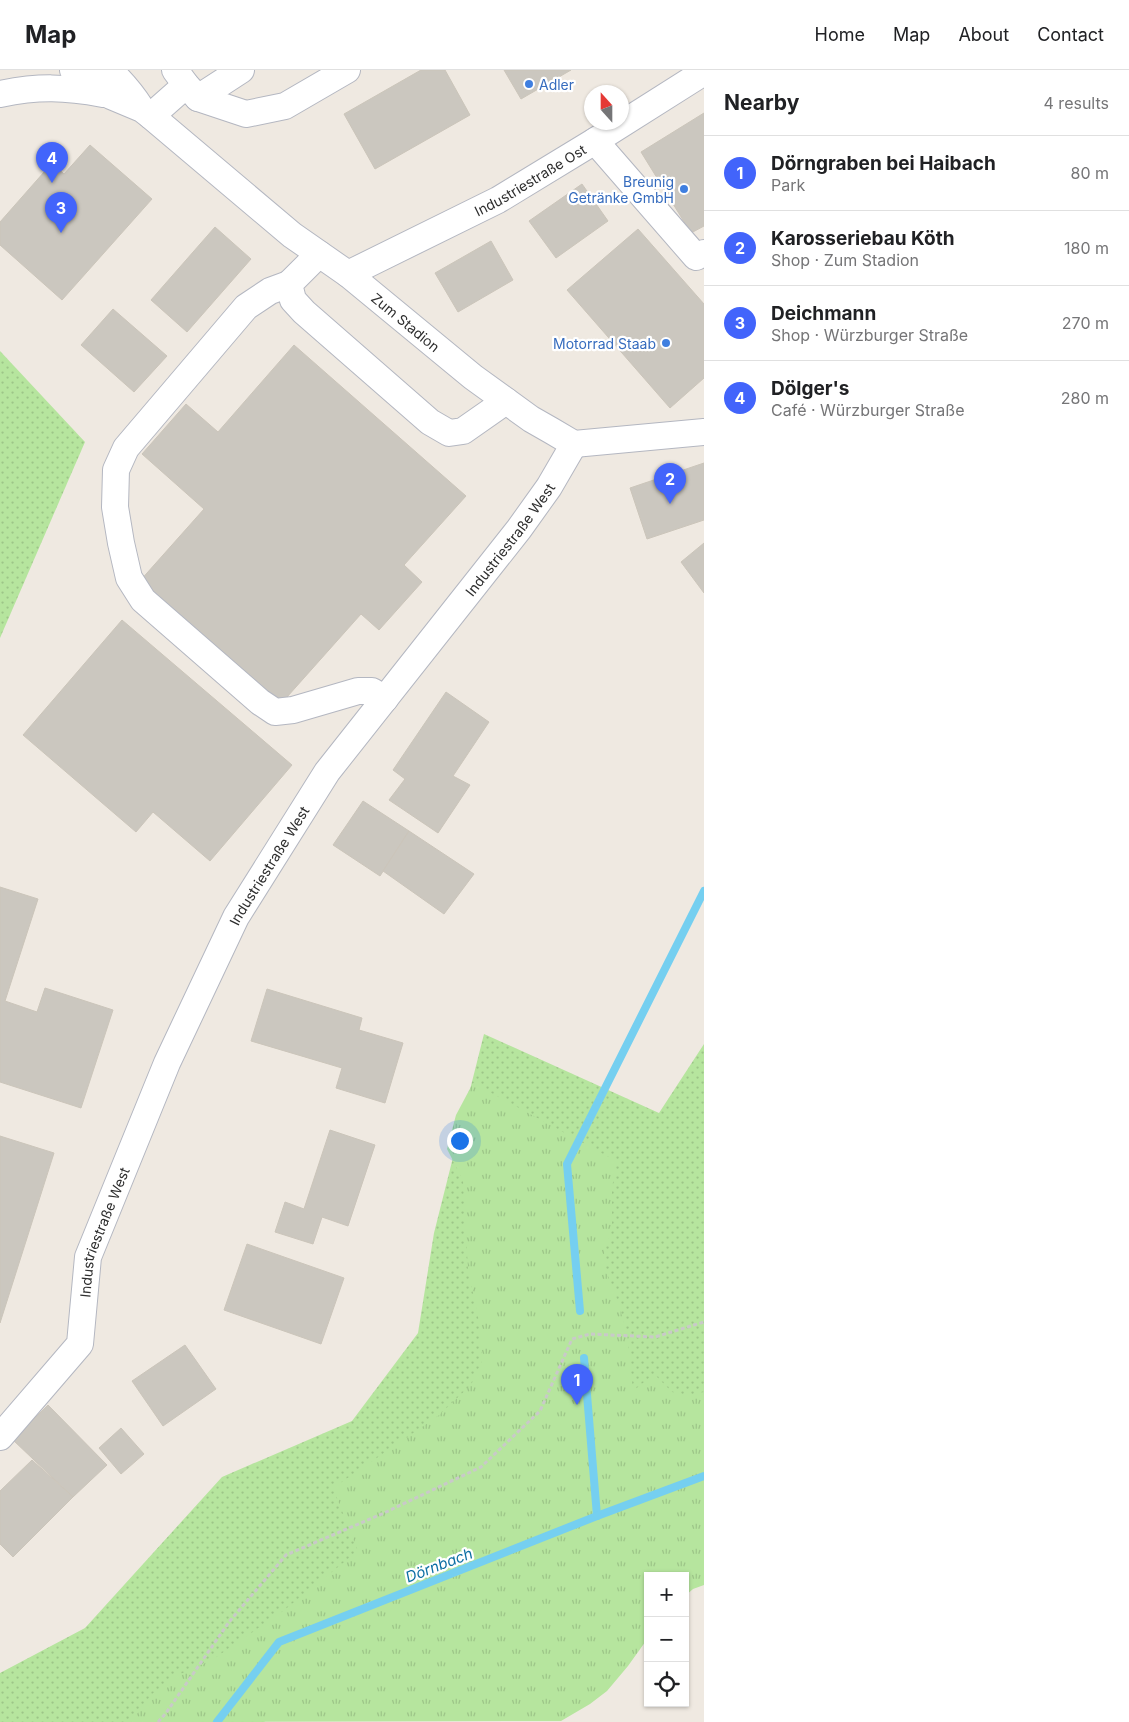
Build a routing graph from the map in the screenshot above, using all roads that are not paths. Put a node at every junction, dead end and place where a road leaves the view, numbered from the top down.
1 (74, 70) edge
2 (240, 70) edge
3 (347, 70) edge
4 (704, 72) edge
5 (115, 79) edge
6 (186, 84) edge
7 (0, 94) edge
8 (146, 113) junction
9 (595, 141) junction
10 (704, 253) edge
11 (319, 254) junction
12 (348, 274) junction
13 (289, 284) junction
14 (506, 401) junction
15 (704, 432) edge
16 (574, 444) junction
17 (385, 699) junction
18 (0, 1437) edge

1 - 5 street, Zum Stadion
2 - 6 street
3 - 6 street
4 - 9 street, Industriestraße Ost
5 - 7 street
5 - 8 street, Zum Stadion
6 - 8 street
8 - 11 street, Zum Stadion
9 - 10 street
9 - 12 street, Industriestraße Ost
11 - 12 street, Zum Stadion
11 - 13 street
12 - 14 street, Zum Stadion
13 - 14 street
13 - 17 street
14 - 16 street, Zum Stadion
15 - 16 street
16 - 17 street, Industriestraße West
17 - 18 street, Industriestraße West

